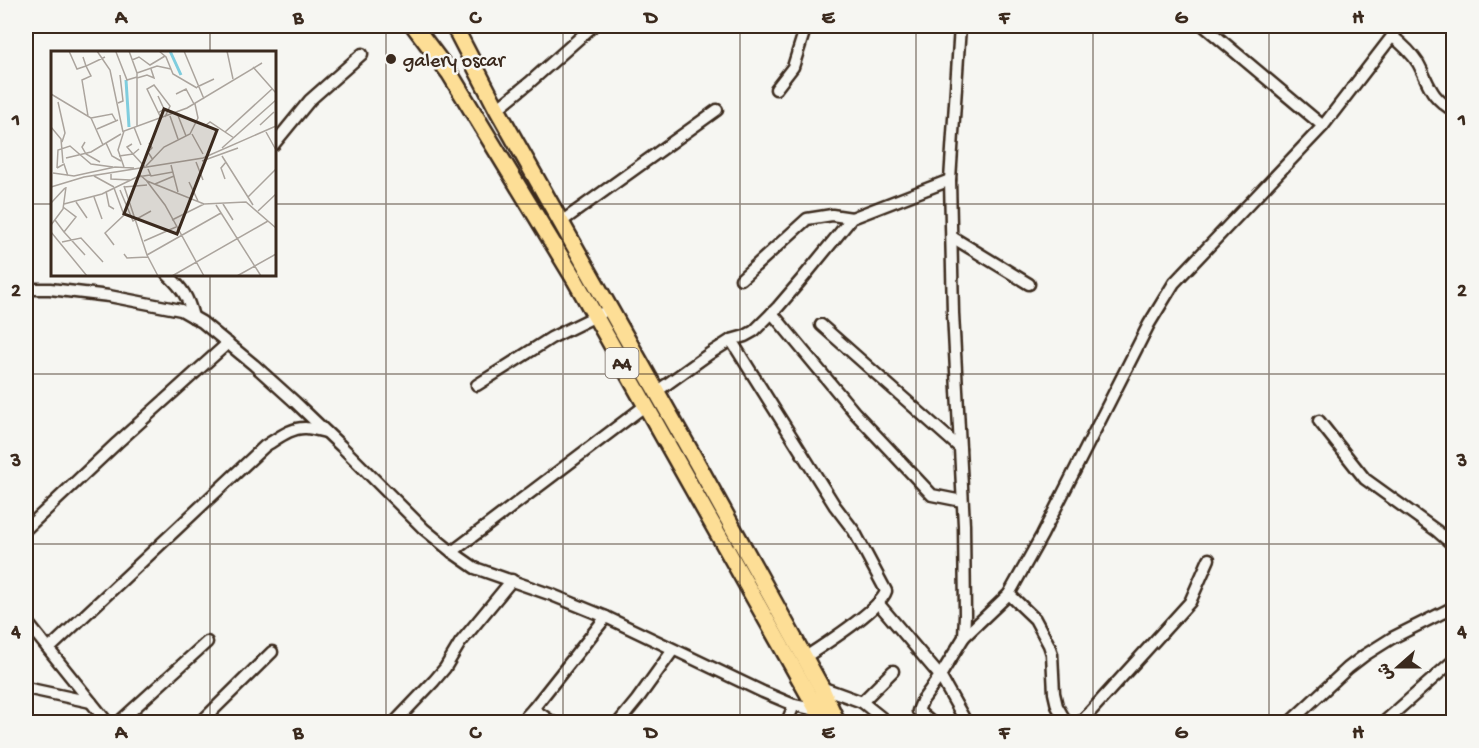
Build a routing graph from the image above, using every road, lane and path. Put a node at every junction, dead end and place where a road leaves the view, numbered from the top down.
1 (414, 26) edge
2 (454, 26) edge
3 (593, 26) edge
4 (806, 26) edge
5 (960, 26) edge
6 (1204, 26) edge
7 (1400, 26) edge
8 (1392, 36) junction
9 (362, 54) dead end
10 (776, 89) dead end
11 (496, 109) junction
12 (717, 110) dead end
13 (1454, 111) edge
14 (1323, 126) junction
15 (276, 142) edge
16 (950, 180) junction
17 (852, 218) junction
18 (561, 222) junction
19 (952, 237) junction
20 (180, 279) edge
21 (741, 279) dead end
22 (1029, 284) dead end
23 (26, 289) edge
24 (610, 309) junction
25 (772, 313) junction
26 (596, 316) junction
27 (193, 317) junction
28 (821, 326) dead end
29 (731, 340) junction
30 (228, 343) junction
31 (477, 385) dead end
32 (657, 392) junction
33 (646, 405) junction
34 (1319, 421) dead end
35 (326, 432) junction
36 (960, 448) junction
37 (962, 501) junction
38 (26, 529) edge
39 (1454, 546) edge
40 (452, 552) junction
41 (1209, 559) dead end
42 (512, 580) junction
43 (1009, 594) junction
44 (878, 603) junction
45 (1454, 607) edge
46 (606, 617) junction
47 (26, 621) edge
48 (964, 637) junction
49 (207, 642) dead end
50 (49, 649) junction
51 (673, 650) junction
52 (272, 652) dead end
53 (804, 658) junction
54 (1454, 660) edge
55 (893, 671) dead end
56 (940, 676) junction
57 (26, 688) edge
58 (91, 702) junction
59 (861, 702) junction
60 (821, 704) edge
61 (794, 705) junction
62 (532, 709) junction
63 (107, 723) edge
64 (119, 723) edge
65 (201, 723) edge
66 (395, 723) edge
67 (521, 723) edge
68 (552, 723) edge
69 (619, 723) edge
70 (787, 723) edge
71 (837, 723) edge
72 (887, 723) edge
73 (931, 723) edge
74 (966, 723) edge
75 (1066, 723) edge
76 (1081, 723) edge
77 (1290, 723) edge
78 (1384, 723) edge

1 - 26 highway, A4
2 - 11 highway, A4
3 - 11 street
4 - 10 street
5 - 16 street
6 - 14 street
7 - 8 street
8 - 13 street
8 - 14 street
9 - 15 street
11 - 18 highway, A4
12 - 18 street
14 - 43 street
16 - 17 street
16 - 19 street
17 - 21 street
17 - 25 street
18 - 24 highway, A4
19 - 22 street
19 - 36 street
20 - 27 street
23 - 27 street
24 - 26 street
24 - 32 highway, A4
25 - 29 street
25 - 37 street
26 - 31 street
26 - 33 highway, A4
27 - 30 street
28 - 36 street
29 - 32 street
29 - 44 street
30 - 35 street
30 - 38 street
32 - 53 highway, A4
33 - 40 street
33 - 60 highway, A4
34 - 39 street
35 - 40 street
35 - 50 street
36 - 37 street
37 - 48 street
40 - 42 street
41 - 76 street
42 - 46 street
42 - 66 street
43 - 48 street
43 - 75 street
44 - 53 street
44 - 56 street
45 - 77 street
46 - 51 street
46 - 62 street
47 - 50 street
48 - 56 street
49 - 64 street
50 - 58 street
51 - 61 street
51 - 69 street
52 - 65 street
53 - 60 highway, A4
54 - 78 street
55 - 59 street
56 - 73 street
56 - 74 street
57 - 58 street
58 - 63 street
59 - 60 street
59 - 72 street
60 - 61 street
60 - 71 highway, A4
61 - 70 street
62 - 67 street
62 - 68 street

